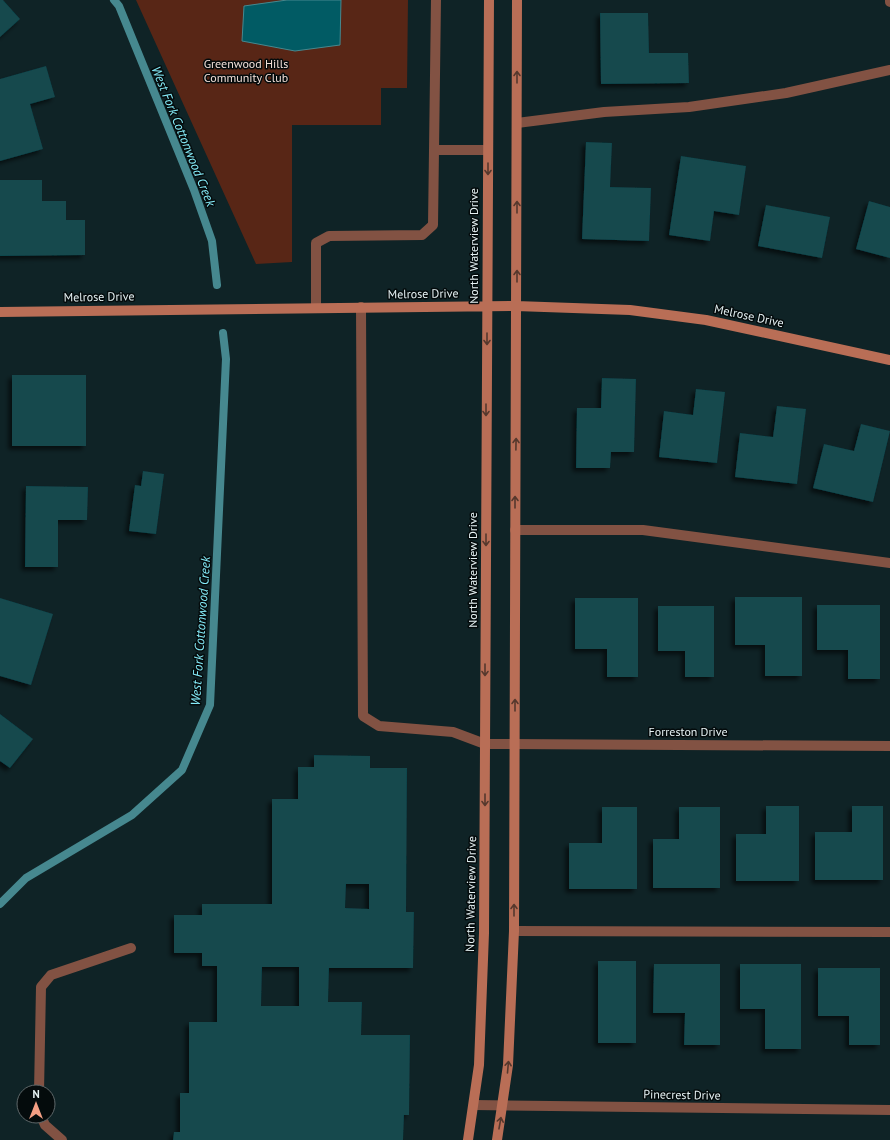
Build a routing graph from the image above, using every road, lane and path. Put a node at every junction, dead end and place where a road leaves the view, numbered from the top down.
1 (436, 0) edge
2 (489, 0) edge
3 (517, 0) edge
4 (890, 70) edge
5 (517, 123) junction
6 (434, 150) junction
7 (488, 150) junction
8 (487, 306) junction
9 (516, 306) junction
10 (361, 307) junction
11 (316, 308) junction
12 (0, 312) edge
13 (890, 360) edge
14 (515, 530) junction
15 (890, 563) edge
16 (485, 744) junction
17 (515, 744) junction
18 (890, 746) edge
19 (514, 931) junction
20 (890, 932) edge
21 (132, 948) dead end
22 (39, 1084) edge
23 (474, 1105) junction
24 (503, 1106) junction
25 (890, 1110) edge
26 (45, 1124) edge
27 (62, 1140) edge
28 (468, 1140) edge
29 (497, 1140) edge

1 - 6 street
2 - 7 street, North Waterview Drive
5 -> 3 street
4 - 5 street
9 -> 5 street
6 - 7 street
6 - 11 street
7 -> 8 street, North Waterview Drive
8 - 9 street, Melrose Drive
8 - 10 street, Melrose Drive
8 -> 16 street, North Waterview Drive
9 - 13 street, Melrose Drive
14 -> 9 street
10 - 11 street, Melrose Drive
10 - 16 street
11 - 12 street, Melrose Drive
14 - 15 street
17 -> 14 street
16 - 17 street, Forreston Drive
16 -> 23 street, North Waterview Drive
17 - 18 street, Forreston Drive
19 -> 17 street
19 - 20 street
24 -> 19 street
21 - 22 street
23 - 24 street, Pinecrest Drive
23 - 28 street, North Waterview Drive
24 - 25 street, Pinecrest Drive
29 -> 24 street
26 - 27 street

